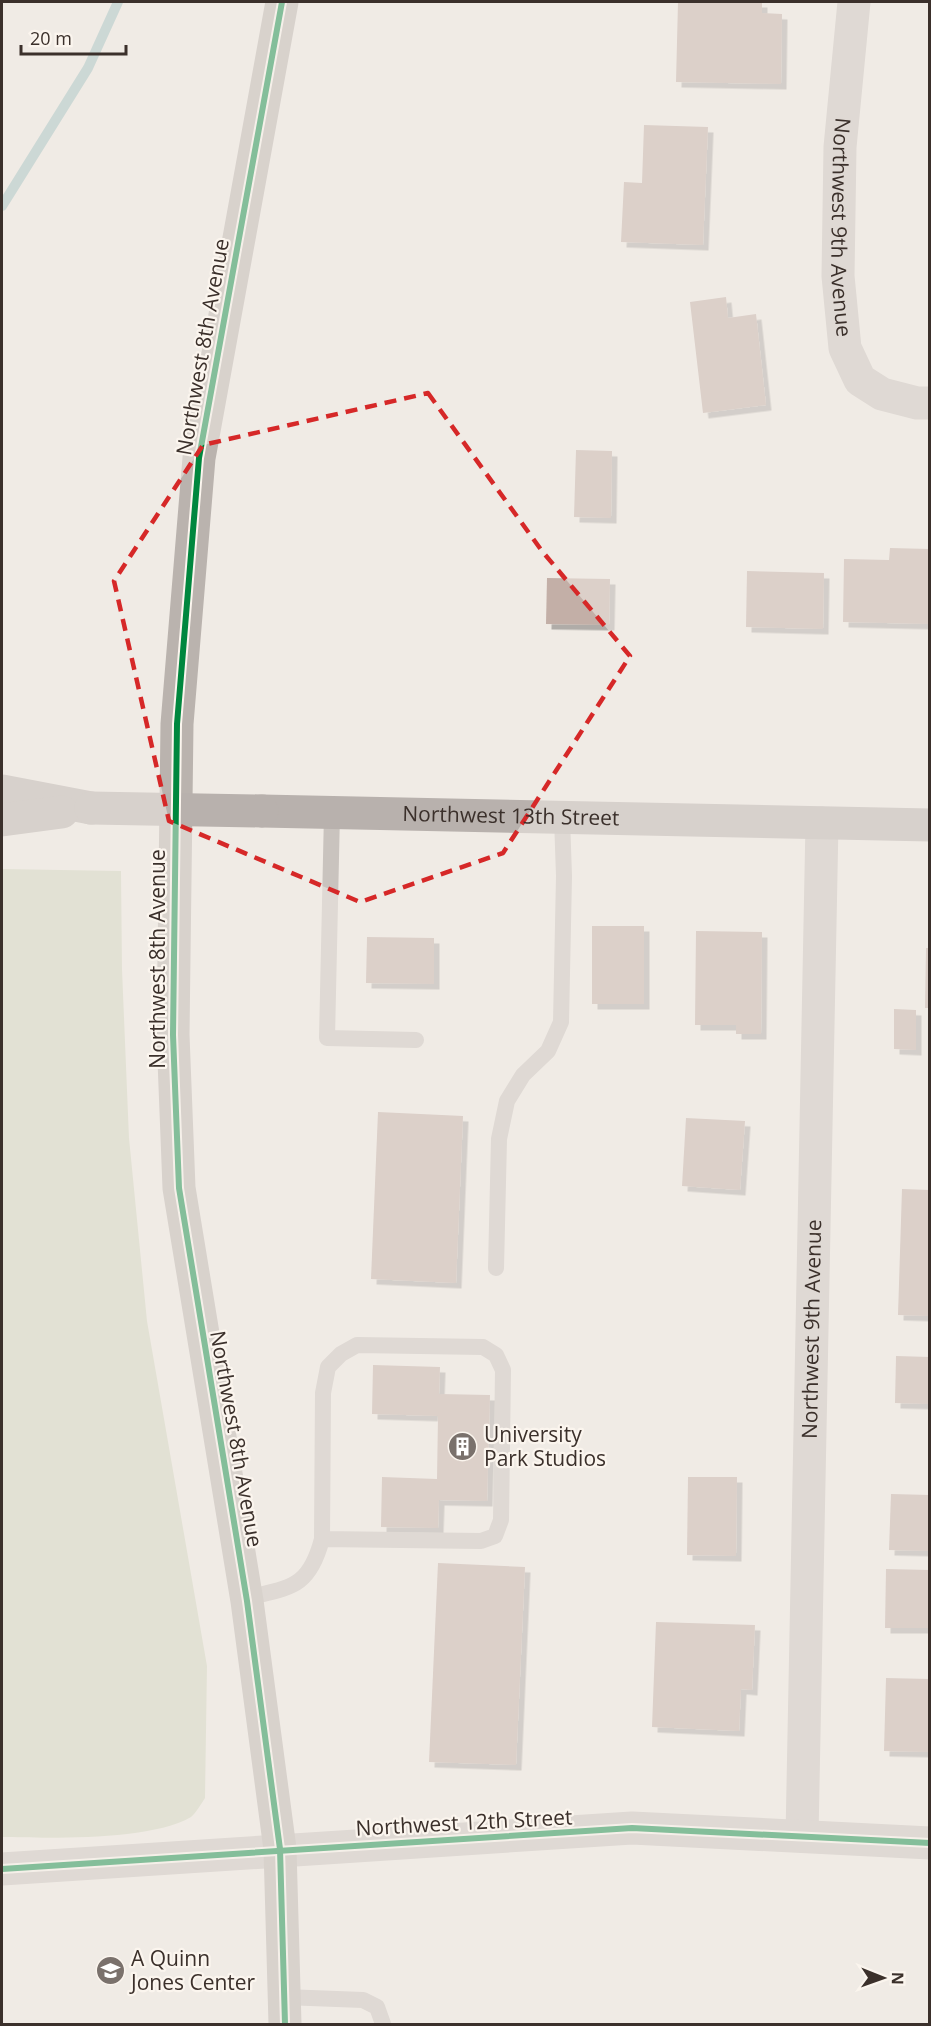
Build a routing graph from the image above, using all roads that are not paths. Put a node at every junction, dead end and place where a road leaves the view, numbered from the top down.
1 (282, 2) edge
2 (854, 2) edge
3 (930, 403) edge
4 (2, 791) edge
5 (91, 808) junction
6 (332, 813) junction
7 (562, 818) junction
8 (2, 820) edge
9 (822, 823) junction
10 (930, 825) edge
11 (416, 1040) dead end
12 (496, 1268) dead end
13 (322, 1539) junction
14 (247, 1598) junction
15 (802, 1836) junction
16 (930, 1843) edge
17 (280, 1849) junction
18 (2, 1869) edge
19 (285, 2011) edge
20 (383, 2025) edge

1 - 14 street, Northwest 8th Avenue
2 - 3 street, Northwest 9th Avenue
4 - 5 main road, Northwest 13th Street
5 - 6 main road, Northwest 13th Street, bridge
5 - 8 main road, Northwest 13th Street
6 - 7 main road, Northwest 13th Street
6 - 11 lane
7 - 9 main road, Northwest 13th Street
7 - 12 lane
9 - 10 main road, Northwest 13th Street
9 - 15 street, Northwest 9th Avenue
13 - 13 lane
13 - 14 lane
14 - 17 street, Northwest 8th Avenue
15 - 16 street, Northwest 12th Street
15 - 17 street, Northwest 12th Street
17 - 18 street, Northwest 12th Street
17 - 19 street, Northwest 8th Avenue
19 - 20 lane

